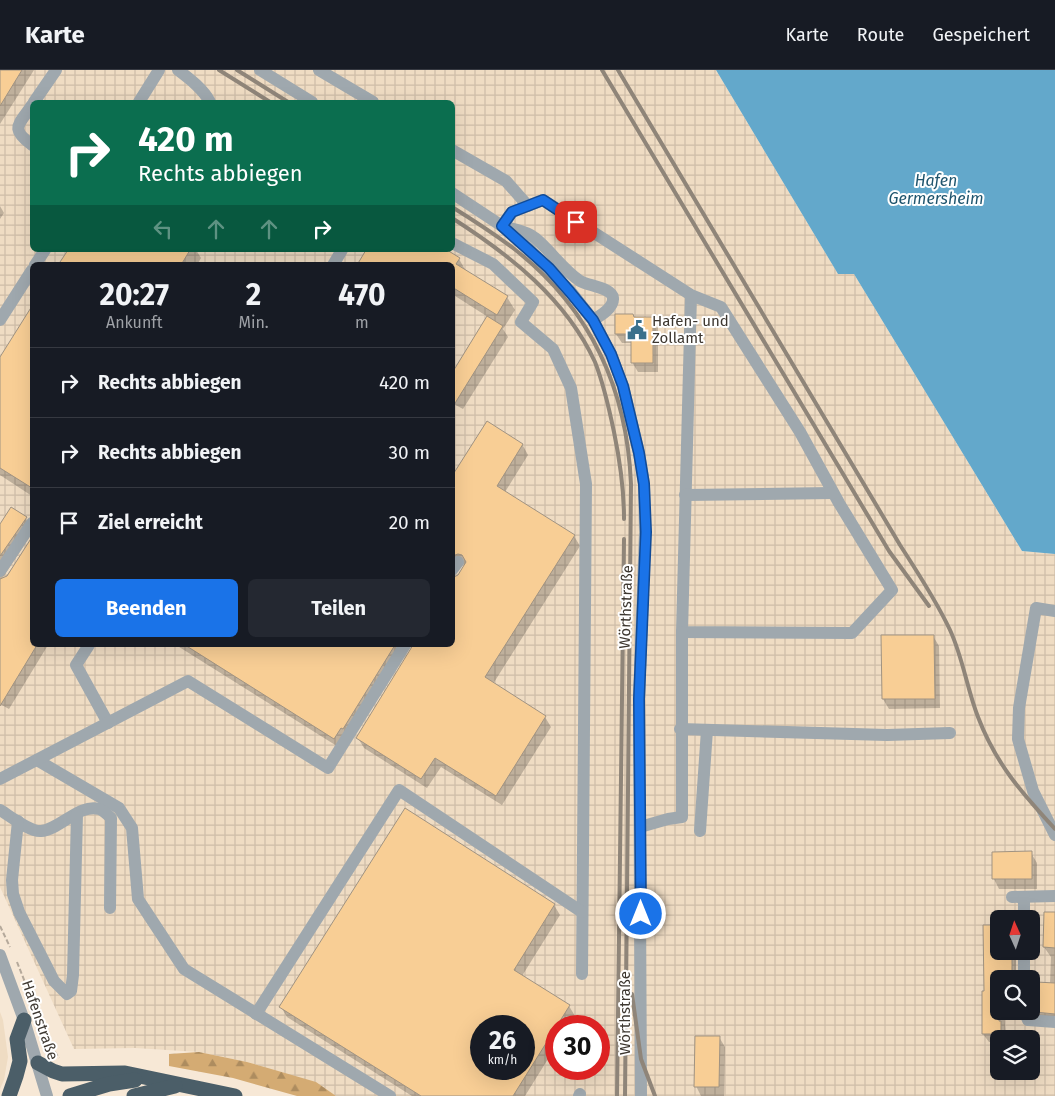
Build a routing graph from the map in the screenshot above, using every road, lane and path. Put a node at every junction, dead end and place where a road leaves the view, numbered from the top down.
1 (56, 70) edge
2 (159, 70) edge
3 (178, 70) edge
4 (260, 70) edge
5 (318, 70) edge
6 (36, 100) edge
7 (140, 100) edge
8 (209, 100) edge
9 (309, 100) edge
10 (370, 100) edge
11 (30, 108) edge
12 (30, 144) edge
13 (455, 152) edge
14 (455, 194) edge
15 (528, 206) junction
16 (502, 226) junction
17 (455, 245) edge
18 (30, 273) edge
19 (690, 295) junction
20 (0, 320) edge
21 (593, 320) junction
22 (833, 492) junction
23 (685, 495) junction
24 (30, 526) edge
25 (0, 571) edge
26 (1055, 611) edge
27 (682, 632) junction
28 (88, 647) edge
29 (404, 647) edge
30 (103, 725) junction
31 (680, 729) junction
32 (707, 730) junction
33 (950, 733) dead end
34 (37, 760) junction
35 (0, 779) edge
36 (0, 810) edge
37 (77, 814) junction
38 (682, 817) junction
39 (18, 821) junction
40 (640, 828) junction
41 (1055, 835) edge
42 (1055, 896) edge
43 (110, 908) dead end
44 (1022, 910) edge
45 (582, 912) junction
46 (0, 926) edge
47 (5, 952) edge
48 (14, 956) dead end
49 (582, 974) dead end
50 (256, 1014) junction
51 (24, 1020) junction
52 (1028, 1020) edge
53 (1055, 1022) edge
54 (60, 1059) dead end
55 (38, 1063) junction
56 (149, 1078) junction
57 (184, 1084) junction
58 (9, 1096) edge
59 (47, 1096) edge
60 (70, 1096) edge
61 (134, 1096) edge
62 (235, 1096) edge
63 (390, 1096) edge
64 (641, 1096) edge

1 - 6 street
2 - 7 street
3 - 8 street
4 - 9 street
5 - 10 street
11 - 12 street
13 - 15 street
14 - 16 street, Wörthstraße
15 - 16 street
15 - 19 street
16 - 21 street, Wörthstraße
16 - 21 street
17 - 45 street
18 - 20 street
19 - 22 street
19 - 23 street
21 - 40 street, Wörthstraße
22 - 23 street
22 - 27 street
23 - 27 street
24 - 25 street
26 - 41 street
27 - 31 street
28 - 30 street
29 - 30 street
30 - 34 street
31 - 32 street
31 - 38 street
32 - 33 street
32 - 38 street
34 - 35 street
34 - 50 street
36 - 39 street
37 - 39 street
37 - 39 street
37 - 43 street
38 - 40 street
40 - 64 street, Wörthstraße
42 - 44 street
45 - 49 street
45 - 50 street
46 - 47 path
47 - 51 street, Hafenstraße
48 - 54 path
50 - 63 street
51 - 55 street, Hafenstraße
51 - 58 highway
52 - 53 street
55 - 56 highway
55 - 59 street, Hafenstraße
56 - 57 highway
56 - 60 highway
57 - 61 highway
57 - 62 highway

